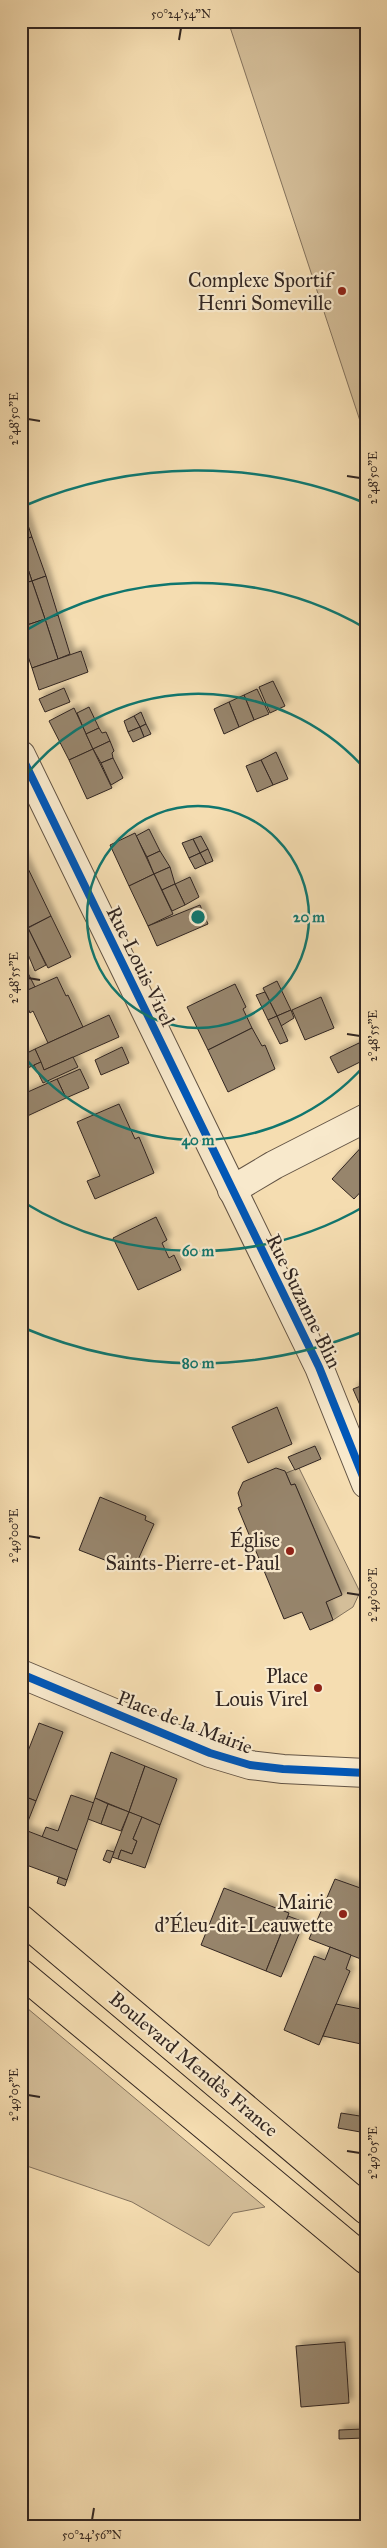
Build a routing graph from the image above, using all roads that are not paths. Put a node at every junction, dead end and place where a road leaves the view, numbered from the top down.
1 (21, 755) edge
2 (366, 1118) edge
3 (232, 1190) junction
4 (366, 1484) edge
5 (25, 1675) edge
6 (366, 1773) edge
7 (21, 1919) edge
8 (21, 1973) edge
9 (366, 2210) edge
10 (366, 2260) edge

1 - 3 street, Rue Louis Virel
2 - 3 street
3 - 4 street, Rue Suzanne Blin
5 - 6 street, Place de la Mairie
7 - 9 main road, Boulevard Mendès France
8 - 10 main road, Boulevard Mendès France

